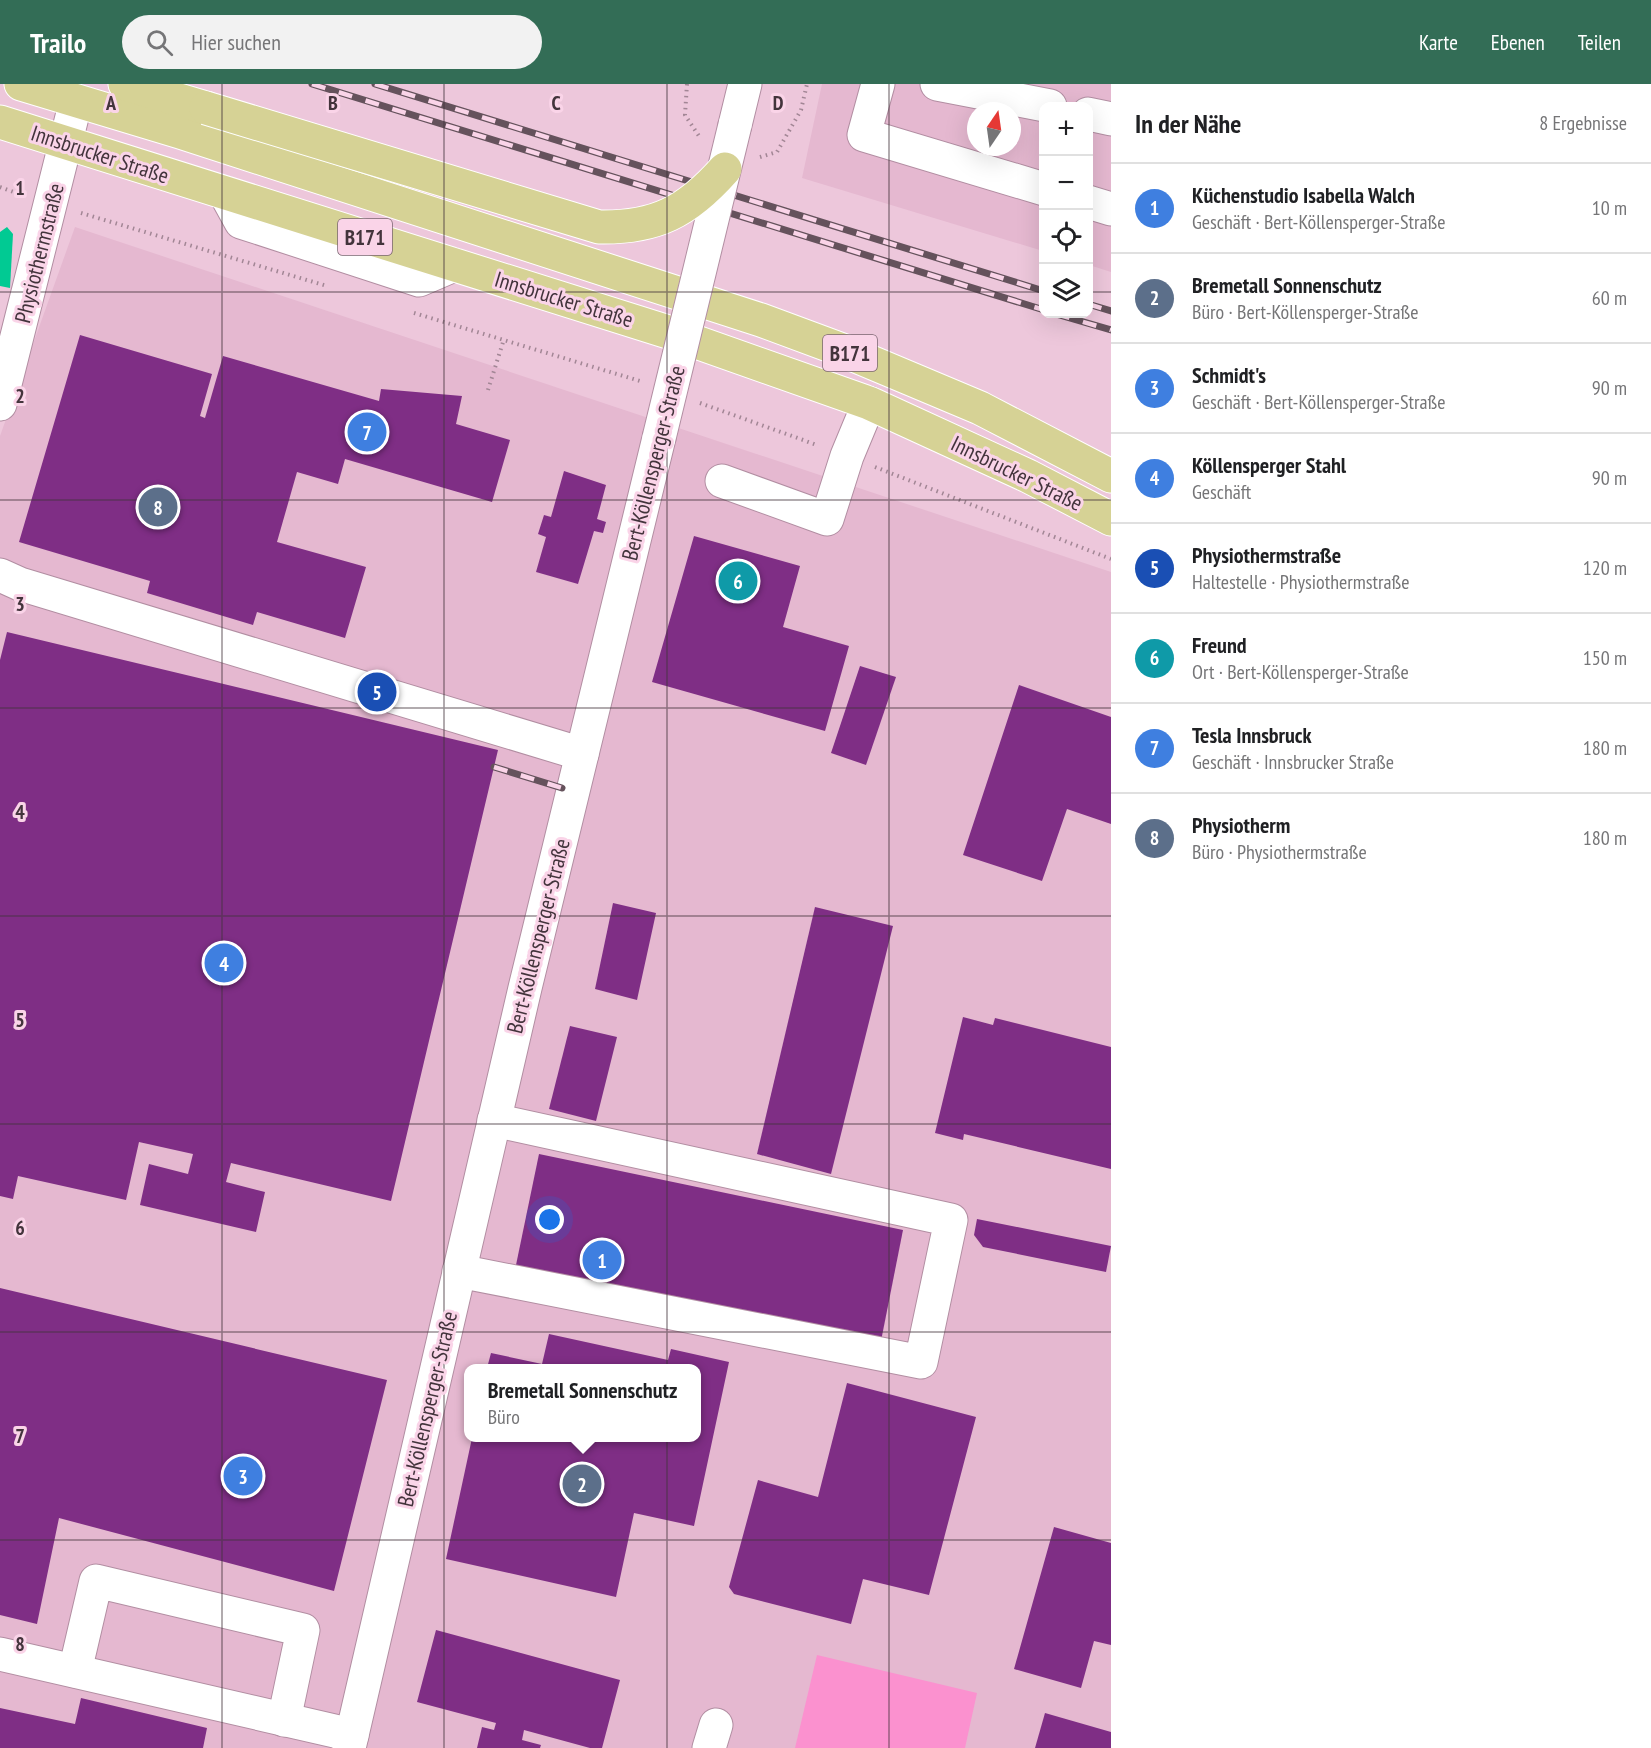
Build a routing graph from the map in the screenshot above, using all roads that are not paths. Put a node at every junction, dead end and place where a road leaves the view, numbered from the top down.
1 (21, 84) edge
2 (125, 84) edge
3 (745, 84) edge
4 (878, 84) edge
5 (937, 84) edge
6 (76, 101) junction
7 (1039, 104) edge
8 (1093, 115) edge
9 (1111, 119) edge
10 (0, 122) edge
11 (66, 143) junction
12 (725, 169) junction
13 (1039, 188) edge
14 (1093, 203) edge
15 (1111, 209) edge
16 (869, 403) junction
17 (0, 404) edge
18 (1111, 476) edge
19 (722, 481) dead end
20 (1111, 519) edge
21 (0, 575) edge
22 (582, 754) junction
23 (494, 1120) junction
24 (459, 1271) junction
25 (0, 1654) edge
26 (75, 1671) junction
27 (284, 1720) junction
28 (350, 1742) edge

1 - 6 main road, B171
2 - 12 main road, bridge
3 - 12 street, Bert-Köllensperger-Straße, bridge
4 - 13 street
5 - 7 street
6 - 11 street, Physiothermstraße
6 - 18 main road, B171
8 - 9 street
10 - 11 main road, Innsbrucker Straße / B171
11 - 16 main road, Innsbrucker Straße / B171
11 - 17 street, Physiothermstraße
12 - 22 street, Bert-Köllensperger-Straße, bridge
14 - 15 street
16 - 19 street
16 - 20 main road, Innsbrucker Straße / B171
21 - 22 street
22 - 23 street, Bert-Köllensperger-Straße
23 - 24 street, Bert-Köllensperger-Straße
23 - 24 street
24 - 28 street, Bert-Köllensperger-Straße
25 - 26 street
26 - 27 street
26 - 27 street
27 - 28 street

